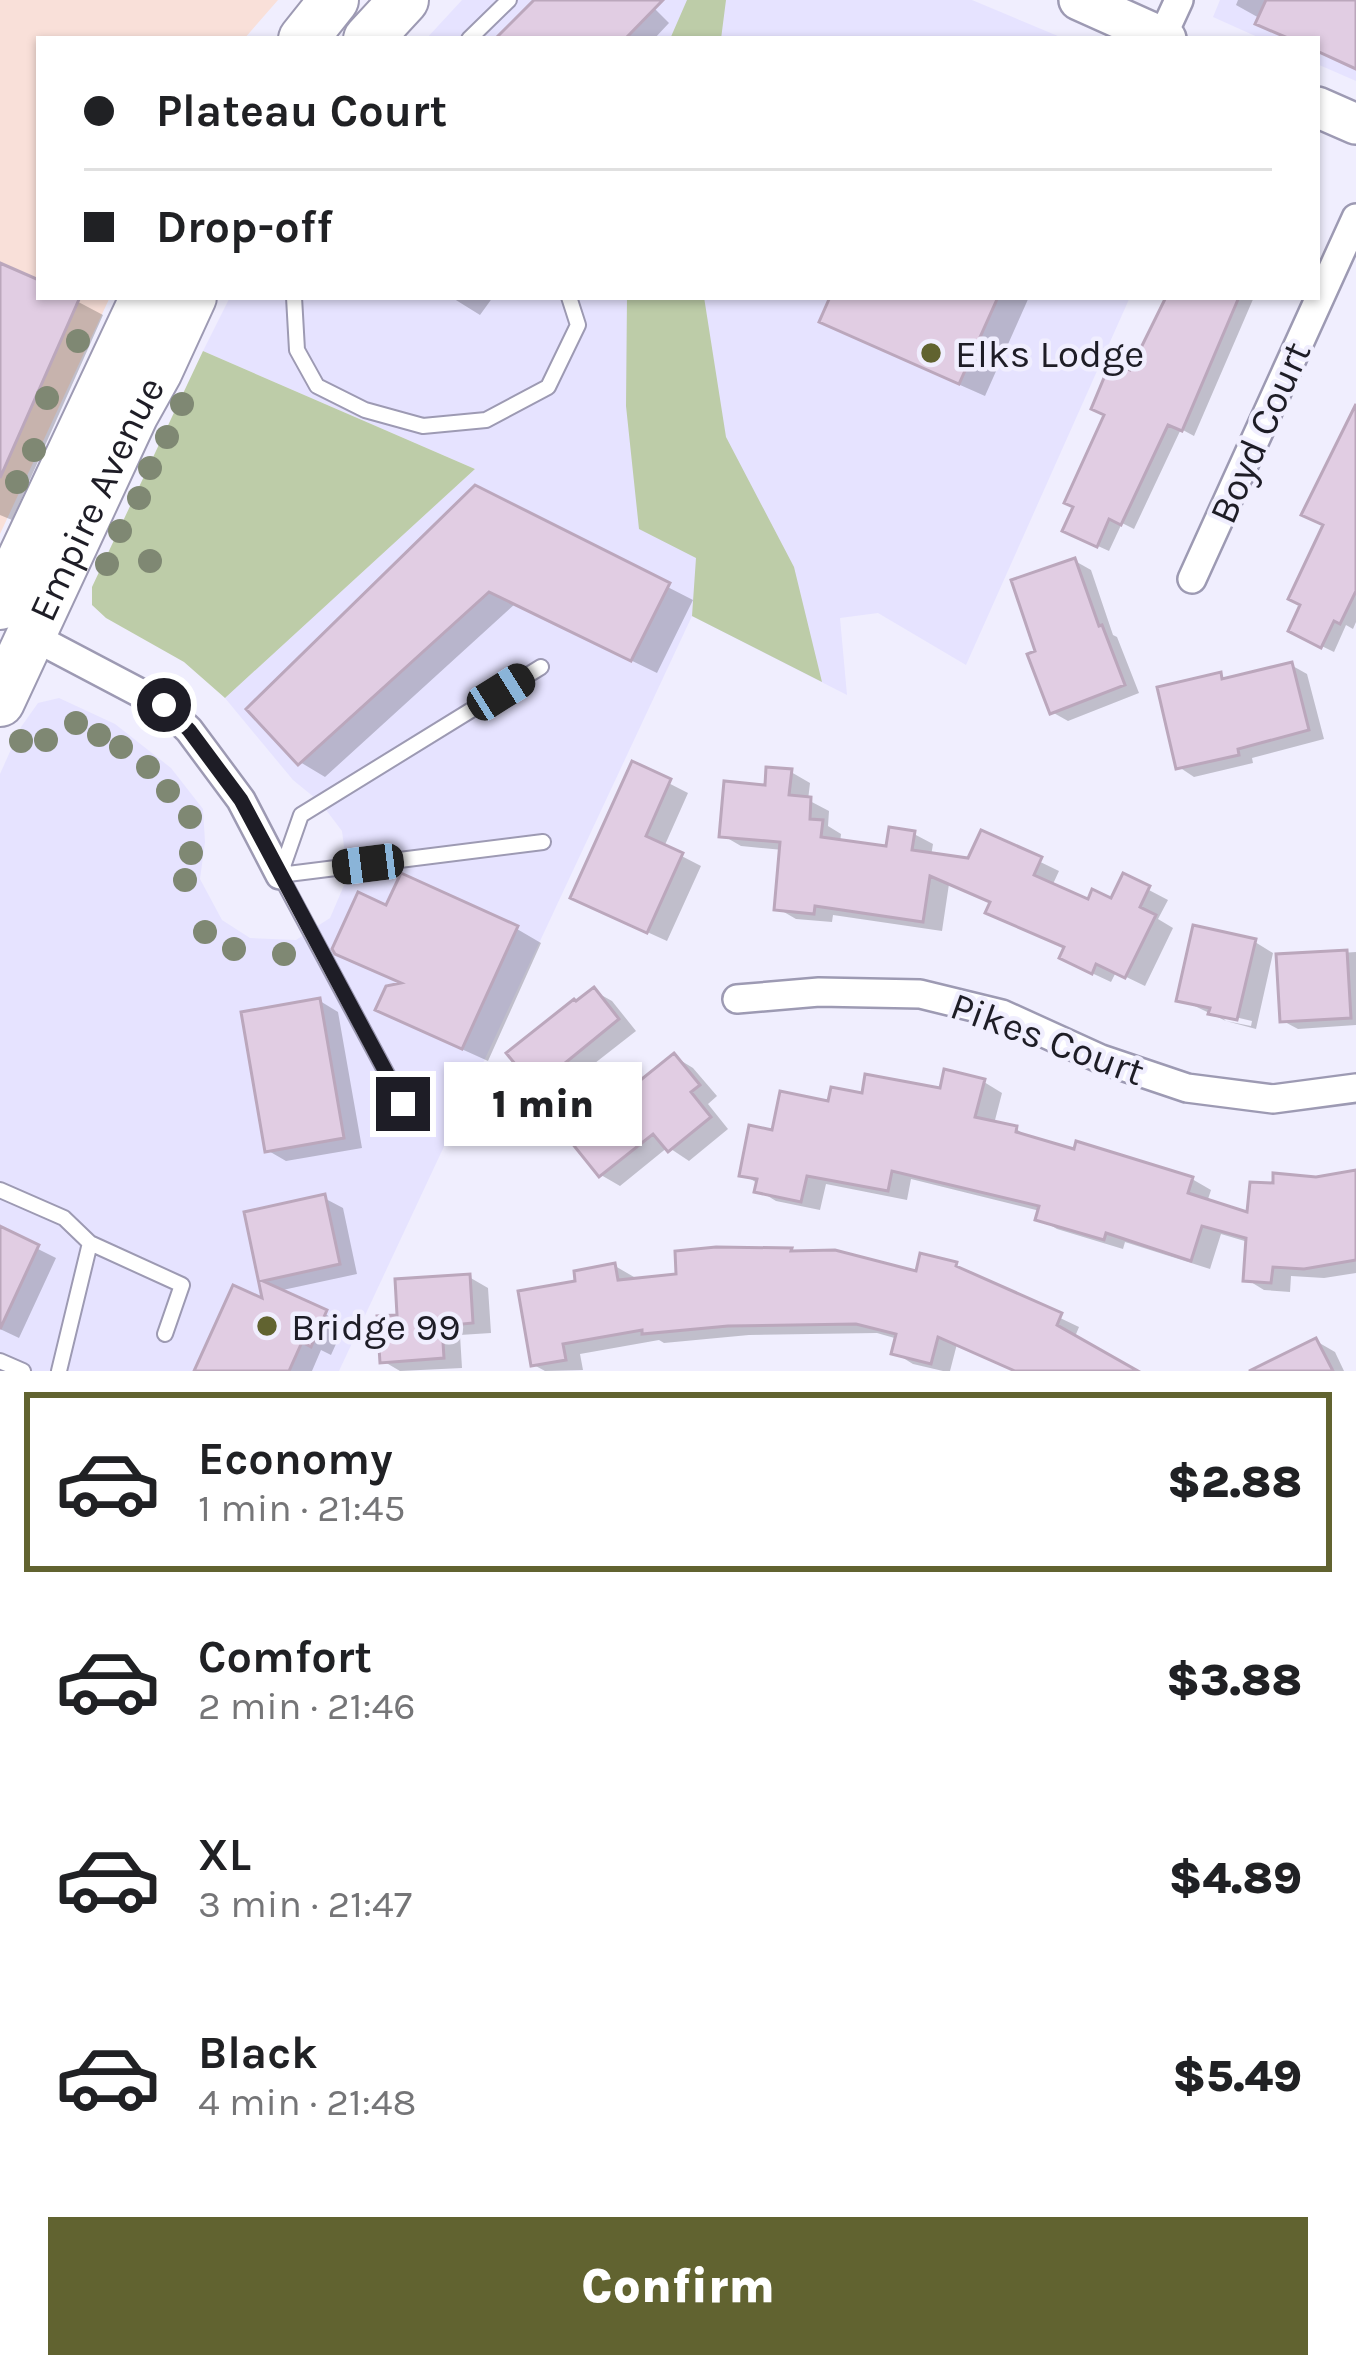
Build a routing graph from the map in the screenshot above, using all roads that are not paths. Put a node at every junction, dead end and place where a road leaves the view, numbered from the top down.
1 (334, 0) edge
2 (509, 0) edge
3 (1079, 0) edge
4 (1179, 0) edge
5 (305, 36) edge
6 (472, 36) edge
7 (1160, 36) edge
8 (1165, 36) edge
9 (1320, 107) edge
10 (1356, 124) edge
11 (1356, 218) edge
12 (1320, 297) edge
13 (144, 300) edge
14 (169, 300) edge
15 (191, 300) edge
16 (294, 300) edge
17 (569, 300) edge
18 (1319, 300) edge
19 (158, 371) junction
20 (1192, 579) dead end
21 (16, 620) edge
22 (541, 667) dead end
23 (0, 702) edge
24 (543, 842) dead end
25 (280, 875) junction
26 (737, 999) dead end
27 (1356, 1088) edge
28 (403, 1104) dead end
29 (0, 1190) edge
30 (90, 1243) junction
31 (165, 1334) dead end
32 (0, 1361) edge
33 (23, 1371) edge
34 (59, 1371) edge

1 - 5 highway
2 - 6 lane
3 - 7 street
4 - 8 street
9 - 10 street
11 - 12 street, Boyd Court
13 - 21 highway, Empire Avenue
14 - 19 highway
15 - 19 highway, Empire Avenue
16 - 17 lane
18 - 20 street, Boyd Court
19 - 21 highway, Empire Avenue
21 - 23 highway, Empire Avenue
21 - 25 street
22 - 25 lane
24 - 25 lane
25 - 28 lane
26 - 27 street, Pikes Court
29 - 30 lane
30 - 31 lane
30 - 34 lane
32 - 33 lane

